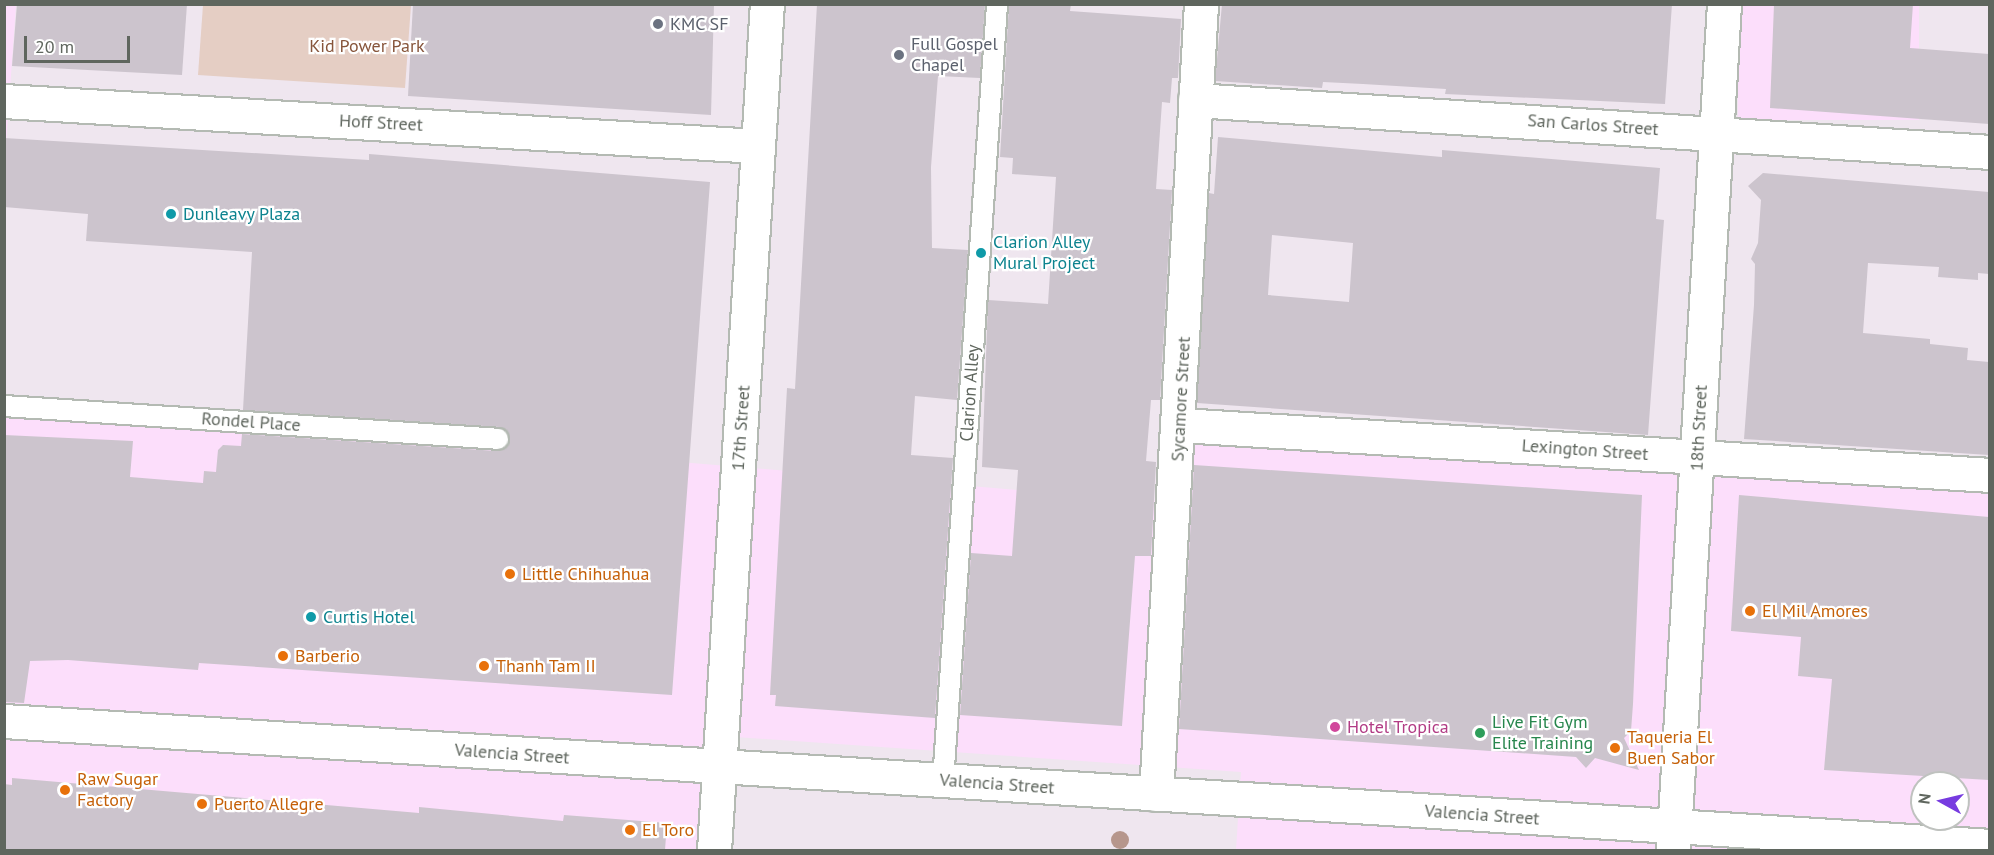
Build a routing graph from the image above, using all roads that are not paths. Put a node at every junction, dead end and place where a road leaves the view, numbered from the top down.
1 (767, 4) edge
2 (998, 4) edge
3 (1202, 4) edge
4 (1724, 4) edge
5 (1195, 100) junction
6 (4, 101) edge
7 (1718, 133) junction
8 (758, 146) junction
9 (1989, 152) edge
10 (4, 406) edge
11 (1180, 425) junction
12 (498, 439) dead end
13 (1698, 457) junction
14 (1989, 475) edge
15 (4, 721) edge
16 (719, 767) junction
17 (943, 781) junction
18 (1156, 794) junction
19 (1673, 838) edge
20 (1989, 846) edge
21 (714, 850) edge

1 - 8 street, 17th Street
2 - 17 lane, Clarion Alley
3 - 5 street, Sycamore Street
4 - 7 street, 18th Street
5 - 7 street, San Carlos Street
5 - 11 street, Sycamore Street
6 - 8 street, Hoff Street
7 - 9 street, San Carlos Street
7 - 13 street, 18th Street
8 - 16 street, 17th Street
10 - 12 lane, Rondel Place
11 - 13 street, Lexington Street
11 - 18 street, Sycamore Street
13 - 14 street, Lexington Street
13 - 19 street, 18th Street
15 - 16 street, Valencia Street
16 - 17 street, Valencia Street
16 - 21 street, 17th Street
17 - 18 street, Valencia Street
18 - 19 street, Valencia Street
19 - 20 street, Valencia Street

